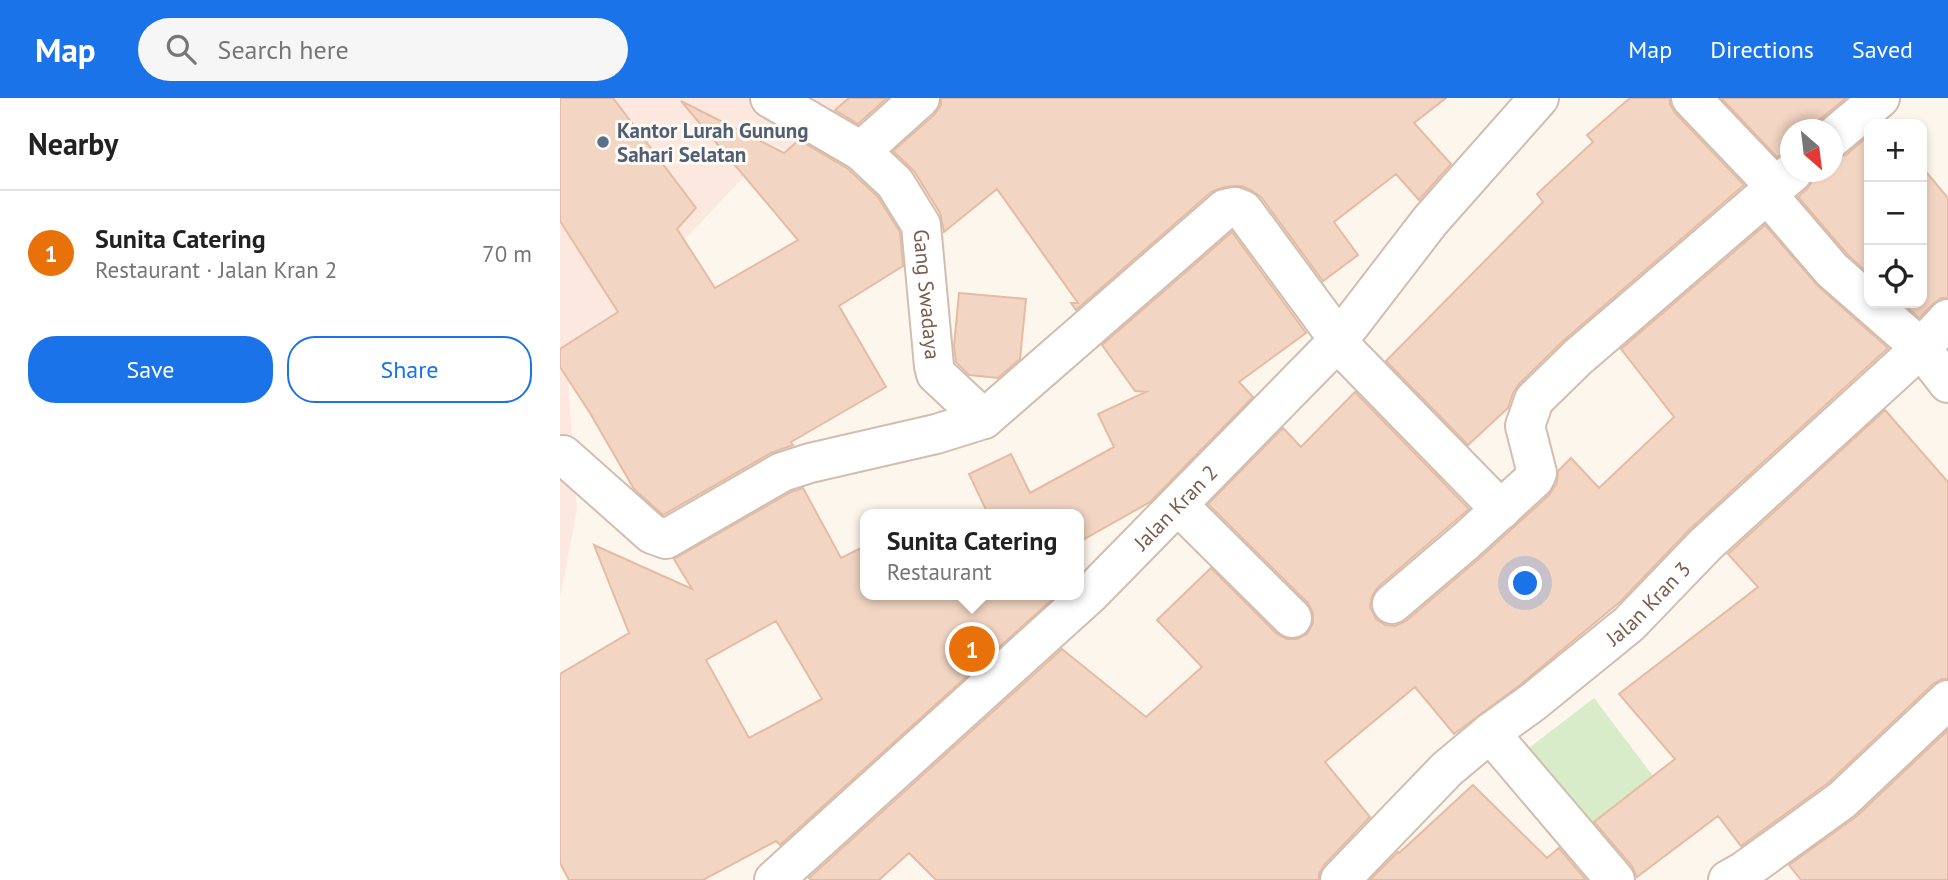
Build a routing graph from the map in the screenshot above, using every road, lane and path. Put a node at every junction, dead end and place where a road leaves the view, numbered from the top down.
1 (770, 98) edge
2 (920, 98) edge
3 (1539, 98) edge
4 (1691, 98) edge
5 (1880, 98) edge
6 (1843, 129) edge
7 (861, 151) junction
8 (1778, 184) edge
9 (1948, 319) edge
10 (1338, 341) junction
11 (1922, 348) junction
12 (1948, 383) edge
13 (984, 419) junction
14 (561, 461) edge
15 (1178, 505) junction
16 (1500, 510) junction
17 (1084, 599) edge
18 (1083, 600) edge
19 (1392, 604) dead end
20 (1292, 618) dead end
21 (1948, 700) edge
22 (1490, 733) junction
23 (774, 880) edge
24 (1340, 880) edge
25 (1615, 880) edge
26 (1728, 880) edge

1 - 7 street, Gang Swadaya
2 - 7 street
3 - 10 street, Jalan Kran 2
4 - 8 street
5 - 6 street
7 - 13 street, Gang Swadaya
8 - 11 street
8 - 16 street
9 - 11 street, Jalan Kran 3
10 - 13 street
10 - 15 street, Jalan Kran 2
10 - 16 street
11 - 12 street
11 - 22 street, Jalan Kran 3
13 - 14 street
15 - 17 street, Jalan Kran 2
15 - 20 street
16 - 19 street
18 - 23 street, Jalan Kran 2
21 - 26 street
22 - 24 street, Jalan Kran 3
22 - 25 street

